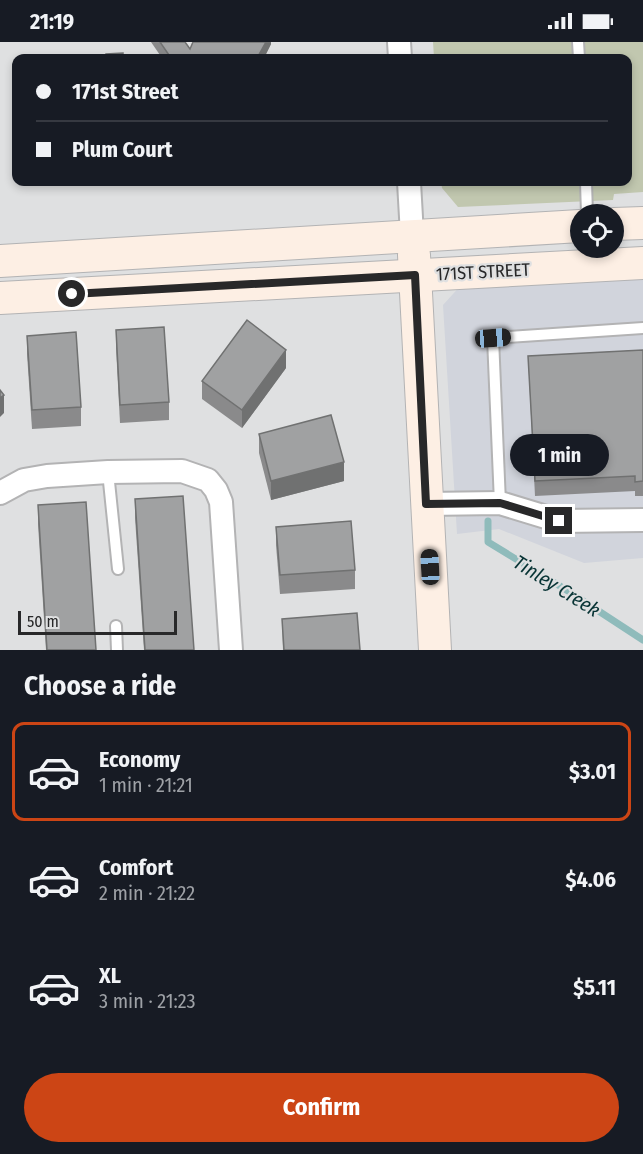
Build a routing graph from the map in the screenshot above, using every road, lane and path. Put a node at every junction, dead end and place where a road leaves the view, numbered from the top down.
1 (409, 186) edge
2 (586, 186) edge
3 (587, 204) edge
4 (643, 223) edge
5 (624, 224) edge
6 (570, 227) edge
7 (412, 235) junction
8 (0, 261) edge
9 (643, 263) edge
10 (415, 275) junction
11 (0, 298) edge
12 (643, 328) edge
13 (105, 472) junction
14 (0, 493) edge
15 (500, 503) junction
16 (426, 504) junction
17 (643, 520) edge
18 (118, 569) dead end
19 (116, 626) dead end
20 (117, 650) edge
21 (231, 650) edge
22 (435, 650) edge

1 - 7 street
2 - 3 lane
4 - 5 street
6 - 7 street
7 - 8 street
7 - 10 street
9 - 10 street, 171ST STREET
10 - 11 street, 171ST STREET
10 - 16 street
12 - 15 lane
13 - 14 street
13 - 18 lane
13 - 21 street
15 - 16 street
15 - 17 street
16 - 22 street
19 - 20 lane

